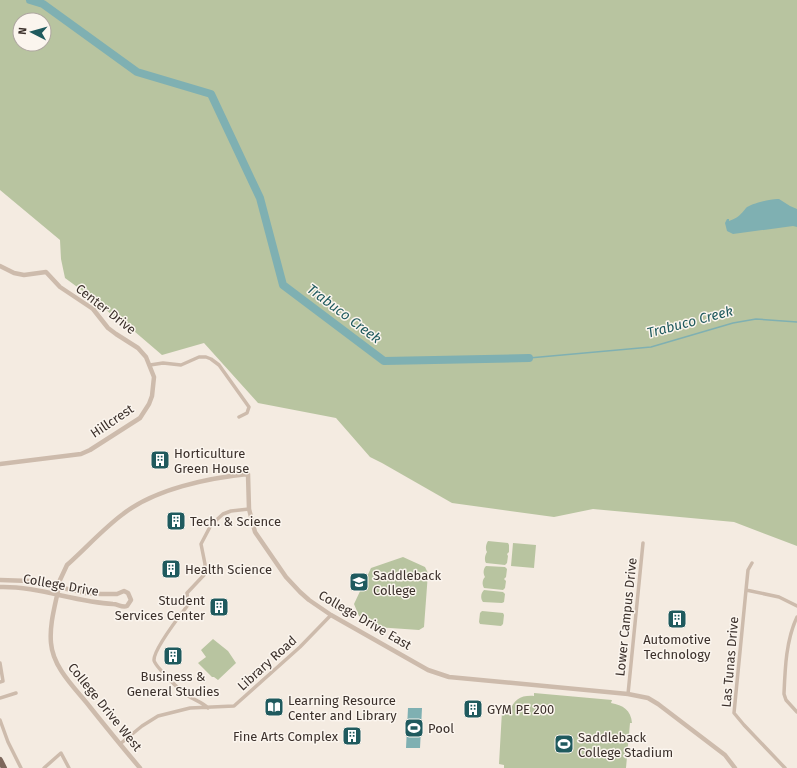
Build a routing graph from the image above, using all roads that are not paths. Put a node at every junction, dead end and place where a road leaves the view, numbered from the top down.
1 (0, 266) edge
2 (150, 365) junction
3 (239, 417) dead end
4 (0, 464) edge
5 (249, 509) junction
6 (643, 543) dead end
7 (752, 563) dead end
8 (0, 580) edge
9 (0, 587) edge
10 (59, 587) junction
11 (746, 590) junction
12 (117, 594) junction
13 (57, 596) junction
14 (118, 604) junction
15 (797, 606) edge
16 (331, 615) junction
17 (797, 617) edge
18 (0, 663) edge
19 (0, 682) edge
20 (16, 693) dead end
21 (628, 694) junction
22 (0, 698) edge
23 (208, 708) junction
24 (797, 712) edge
25 (0, 720) edge
26 (120, 744) junction
27 (0, 760) edge
28 (4, 768) edge
29 (21, 768) edge
30 (44, 768) edge
31 (69, 768) edge
32 (140, 768) edge
33 (735, 768) edge
34 (785, 768) edge

1 - 2 street, Center Drive
2 - 3 street
2 - 4 street, Hillcrest
5 - 10 street, College Drive East
5 - 16 street, College Drive East
5 - 23 street
6 - 21 street, Lower Campus Drive
7 - 11 street, Las Tunas Drive
8 - 10 street, College Drive
9 - 13 street, College Drive
10 - 12 street, College Drive
10 - 13 street, College Drive West
11 - 15 street
11 - 34 street, Las Tunas Drive
12 - 14 street, College Drive
12 - 14 street, College Drive
13 - 14 street, College Drive
13 - 26 street, College Drive West
16 - 21 street, College Drive East
16 - 23 street, Library Road
17 - 24 street
18 - 19 street
20 - 22 street
21 - 33 street, College Drive East
23 - 26 street, Library Road
25 - 29 street
26 - 32 street, College Drive West
27 - 28 main road
30 - 31 street

